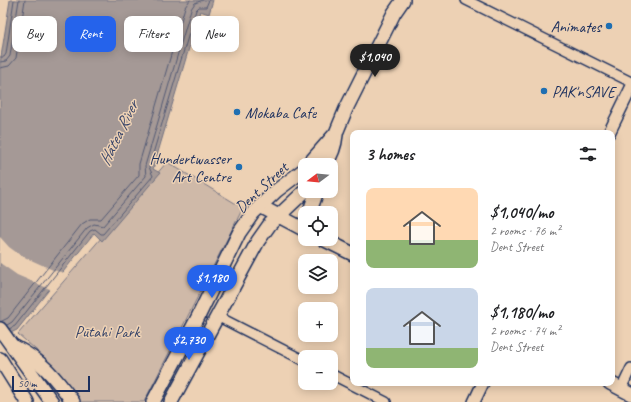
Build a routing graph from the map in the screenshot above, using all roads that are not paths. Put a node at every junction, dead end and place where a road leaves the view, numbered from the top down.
1 (404, 0) edge
2 (466, 0) edge
3 (395, 6) edge
4 (631, 82) edge
5 (631, 88) edge
6 (610, 130) edge
7 (336, 133) junction
8 (314, 158) edge
9 (329, 158) edge
10 (298, 174) edge
11 (298, 198) edge
12 (260, 206) junction
13 (279, 216) junction
14 (298, 226) edge
15 (337, 246) edge
16 (350, 252) edge
17 (217, 316) junction
18 (0, 329) edge
19 (10, 343) junction
20 (298, 357) edge
21 (0, 360) edge
22 (631, 368) edge
23 (338, 378) edge
24 (350, 384) edge
25 (355, 386) edge
26 (482, 386) edge
27 (621, 389) edge
28 (27, 402) edge
29 (52, 402) edge
30 (72, 402) edge
31 (153, 402) edge
32 (171, 402) edge
33 (386, 402) edge
34 (474, 402) edge

1 - 3 main road, Dent Street
2 - 4 street
3 - 7 main road, Dent Street
5 - 6 street
7 - 8 main road, Dent Street
7 - 9 main road, Dent Street
10 - 12 main road, Dent Street
11 - 13 main road, Dent Street
12 - 13 main road
12 - 31 main road, Dent Street
13 - 14 main road
13 - 17 main road, Dent Street
15 - 16 main road
17 - 20 street
17 - 32 main road, Dent Street
18 - 19 main road
19 - 29 main road
19 - 30 main road
21 - 28 main road
22 - 27 street
23 - 24 street
25 - 33 street
26 - 34 street

